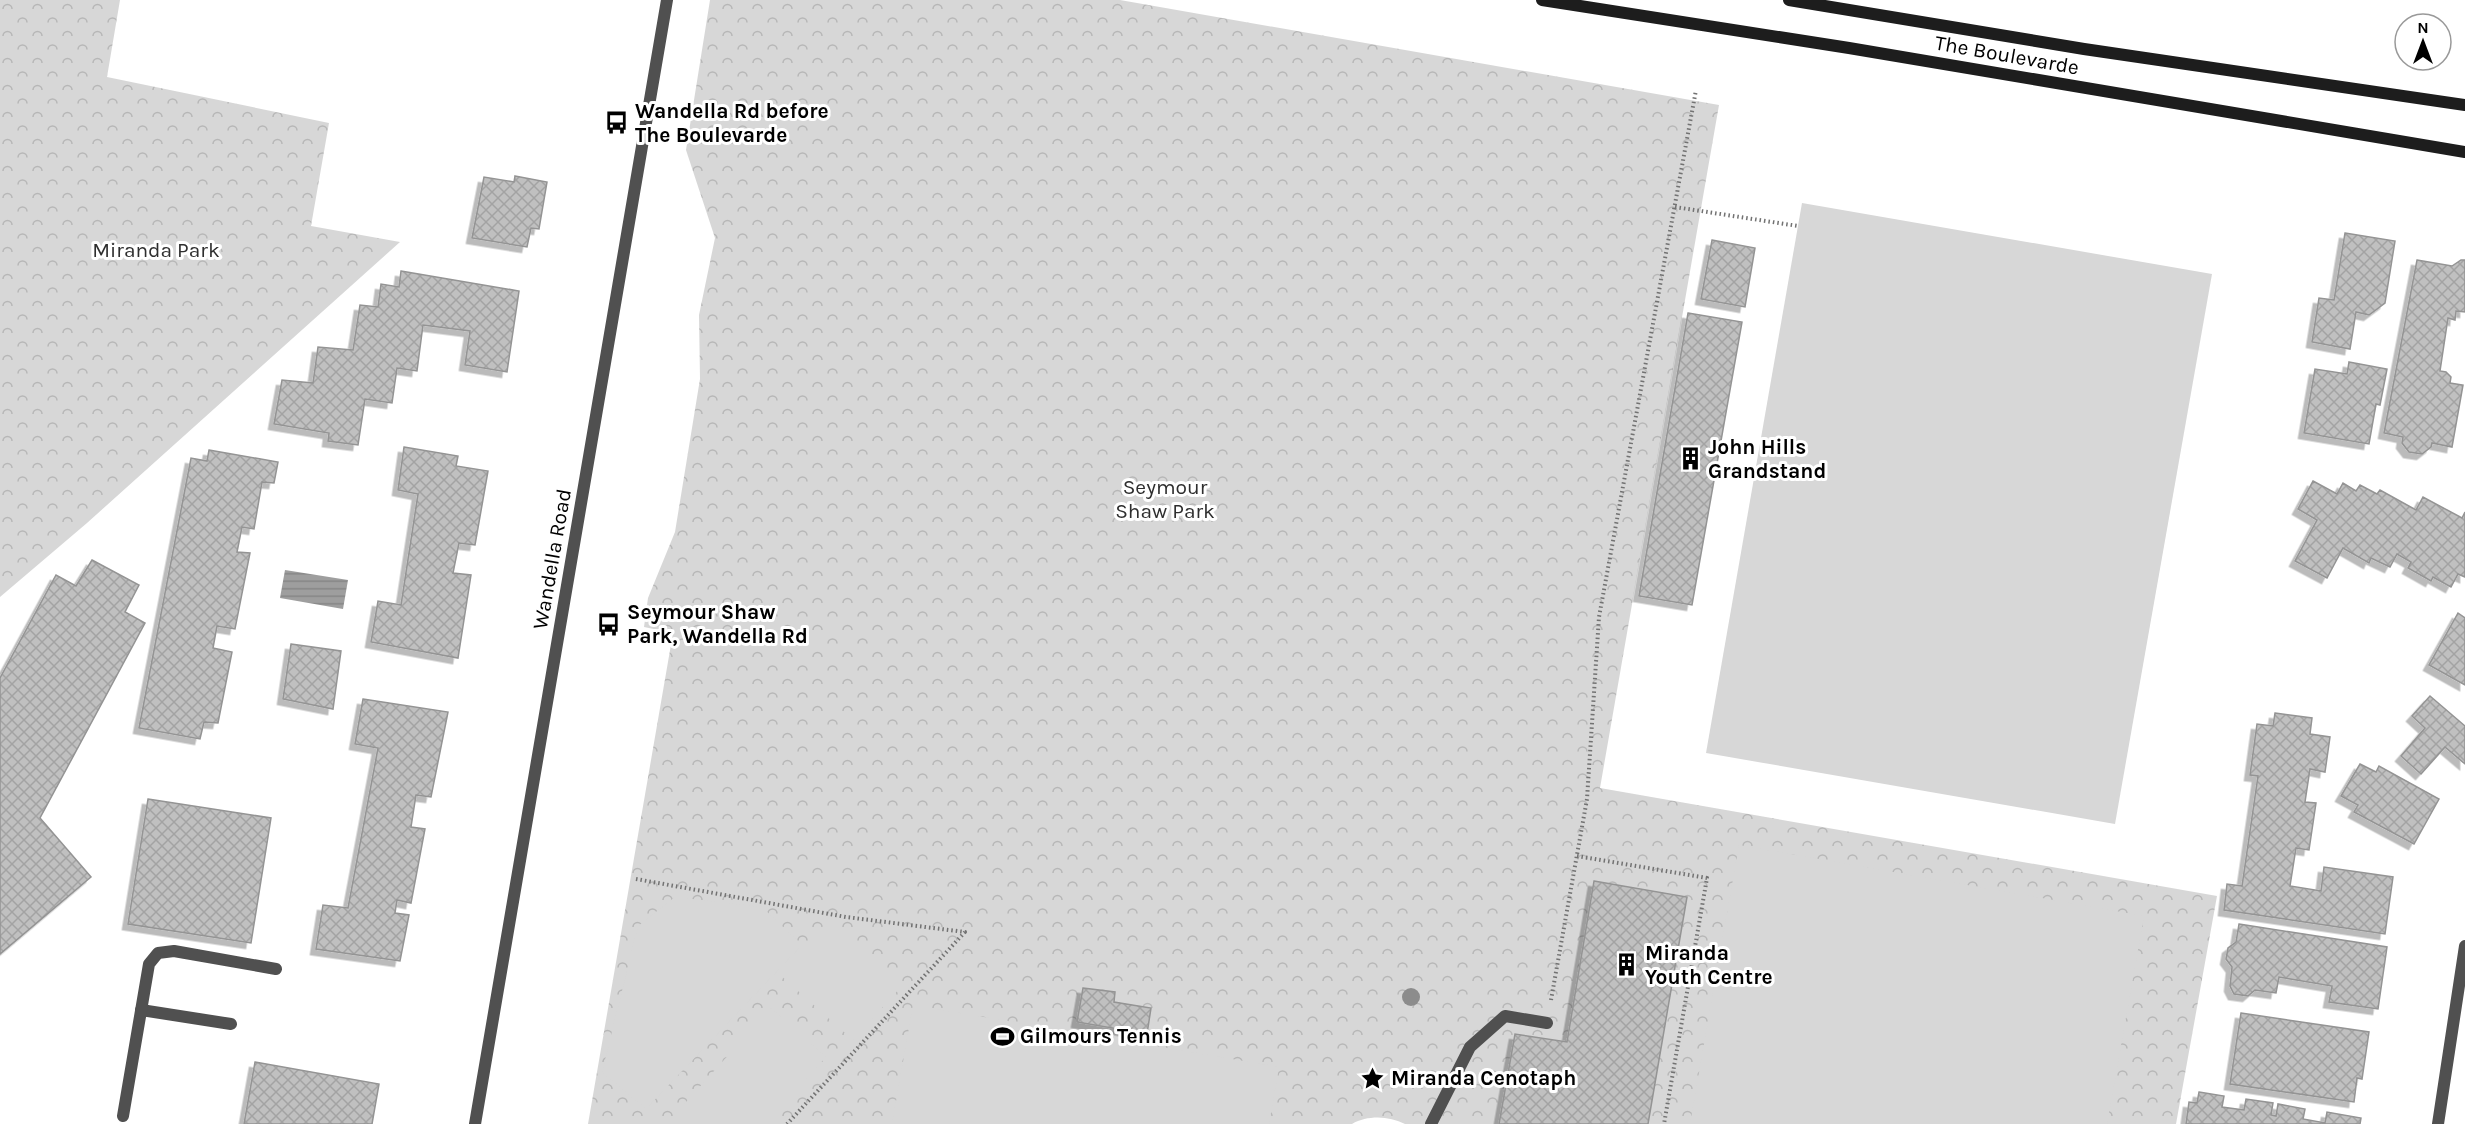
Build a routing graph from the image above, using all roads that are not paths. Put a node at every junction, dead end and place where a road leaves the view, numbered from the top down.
1 (667, 0) edge
2 (1542, 0) edge
3 (1789, 0) edge
4 (2465, 105) edge
5 (2465, 152) edge
6 (2465, 946) edge
7 (276, 969) dead end
8 (141, 1010) junction
9 (1547, 1023) road end
10 (231, 1024) dead end
11 (123, 1116) dead end
12 (475, 1124) edge
13 (1431, 1124) edge
14 (2438, 1124) edge

1 - 12 street, Wandella Road
2 - 5 main road, The Boulevarde
3 - 4 main road, The Boulevarde
6 - 14 street
7 - 8 street
8 - 10 street
8 - 11 street
9 - 13 street

